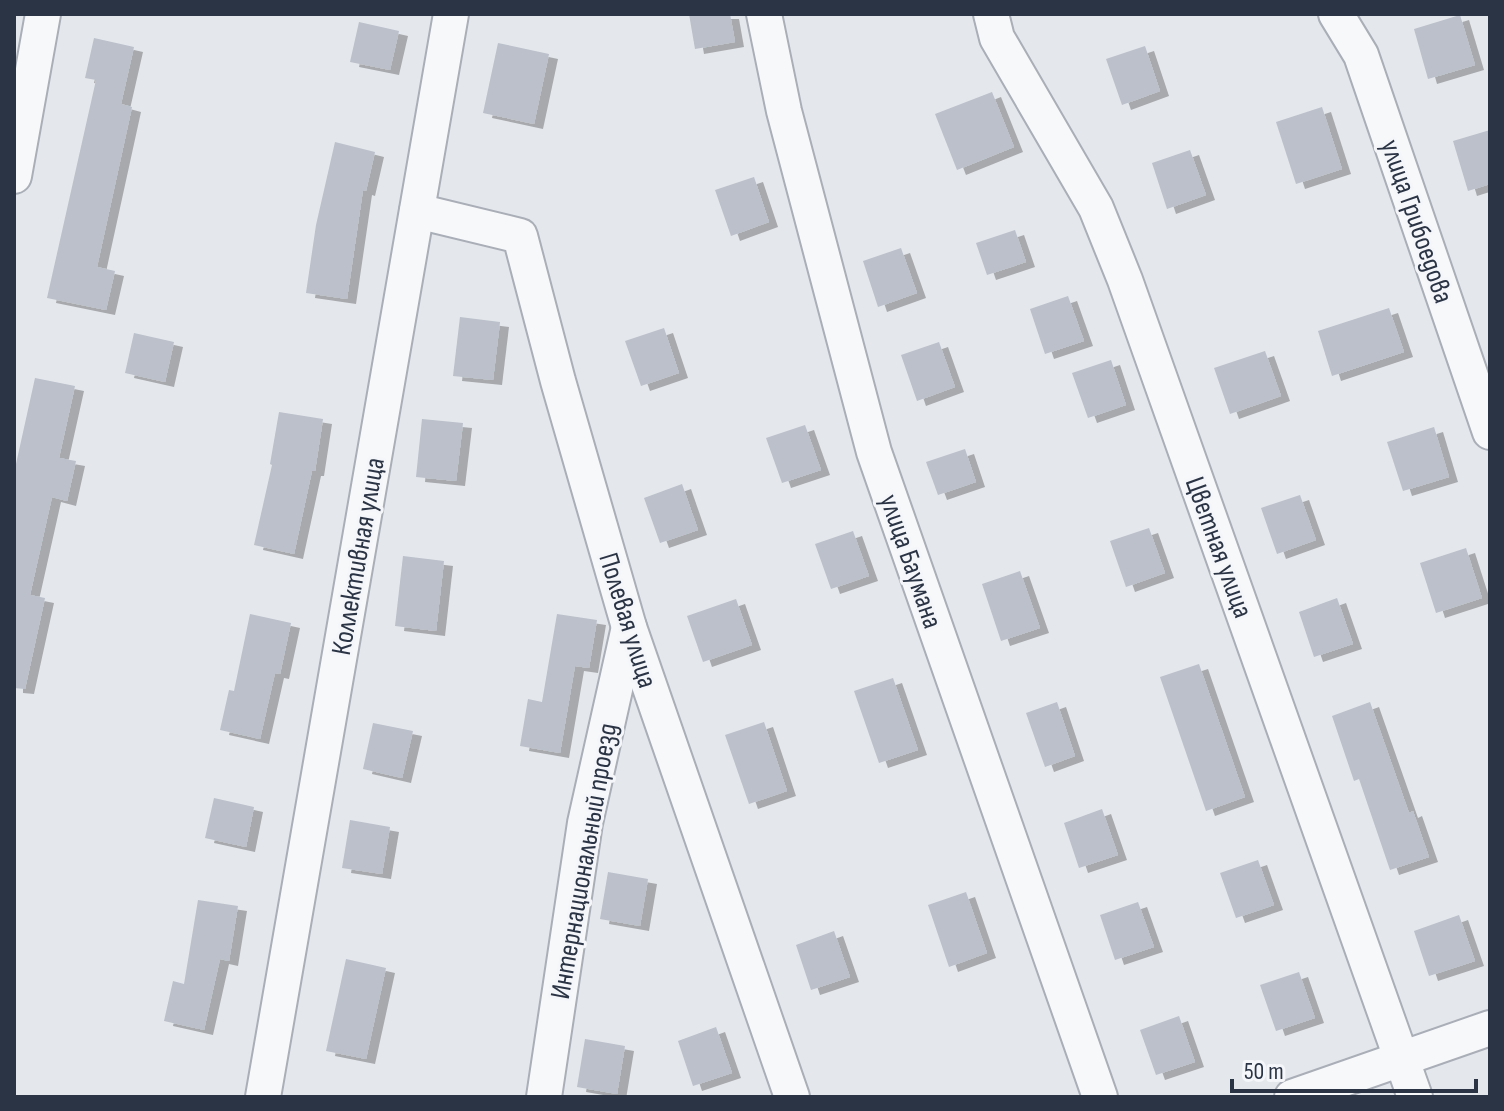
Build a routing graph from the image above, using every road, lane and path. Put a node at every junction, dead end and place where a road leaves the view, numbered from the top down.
1 (43, 14) edge
2 (451, 14) edge
3 (764, 14) edge
4 (991, 14) edge
5 (1336, 14) edge
6 (14, 176) edge
7 (417, 211) junction
8 (1490, 432) edge
9 (629, 627) junction
10 (1490, 1028) edge
11 (1402, 1059) junction
12 (263, 1097) edge
13 (544, 1097) edge
14 (792, 1097) edge
15 (1100, 1097) edge
16 (1292, 1097) edge
17 (1415, 1097) edge

1 - 6 street
2 - 7 street, Коллективная улица
3 - 15 street, улица Баумана
4 - 11 street, Цветная улица
5 - 8 street, улица Грибоедова
7 - 9 street, Полевая улица
7 - 12 street, Коллективная улица
9 - 13 street, Интернациональный проезд
9 - 14 street, Полевая улица
10 - 11 street
11 - 16 street
11 - 17 street, Цветная улица

